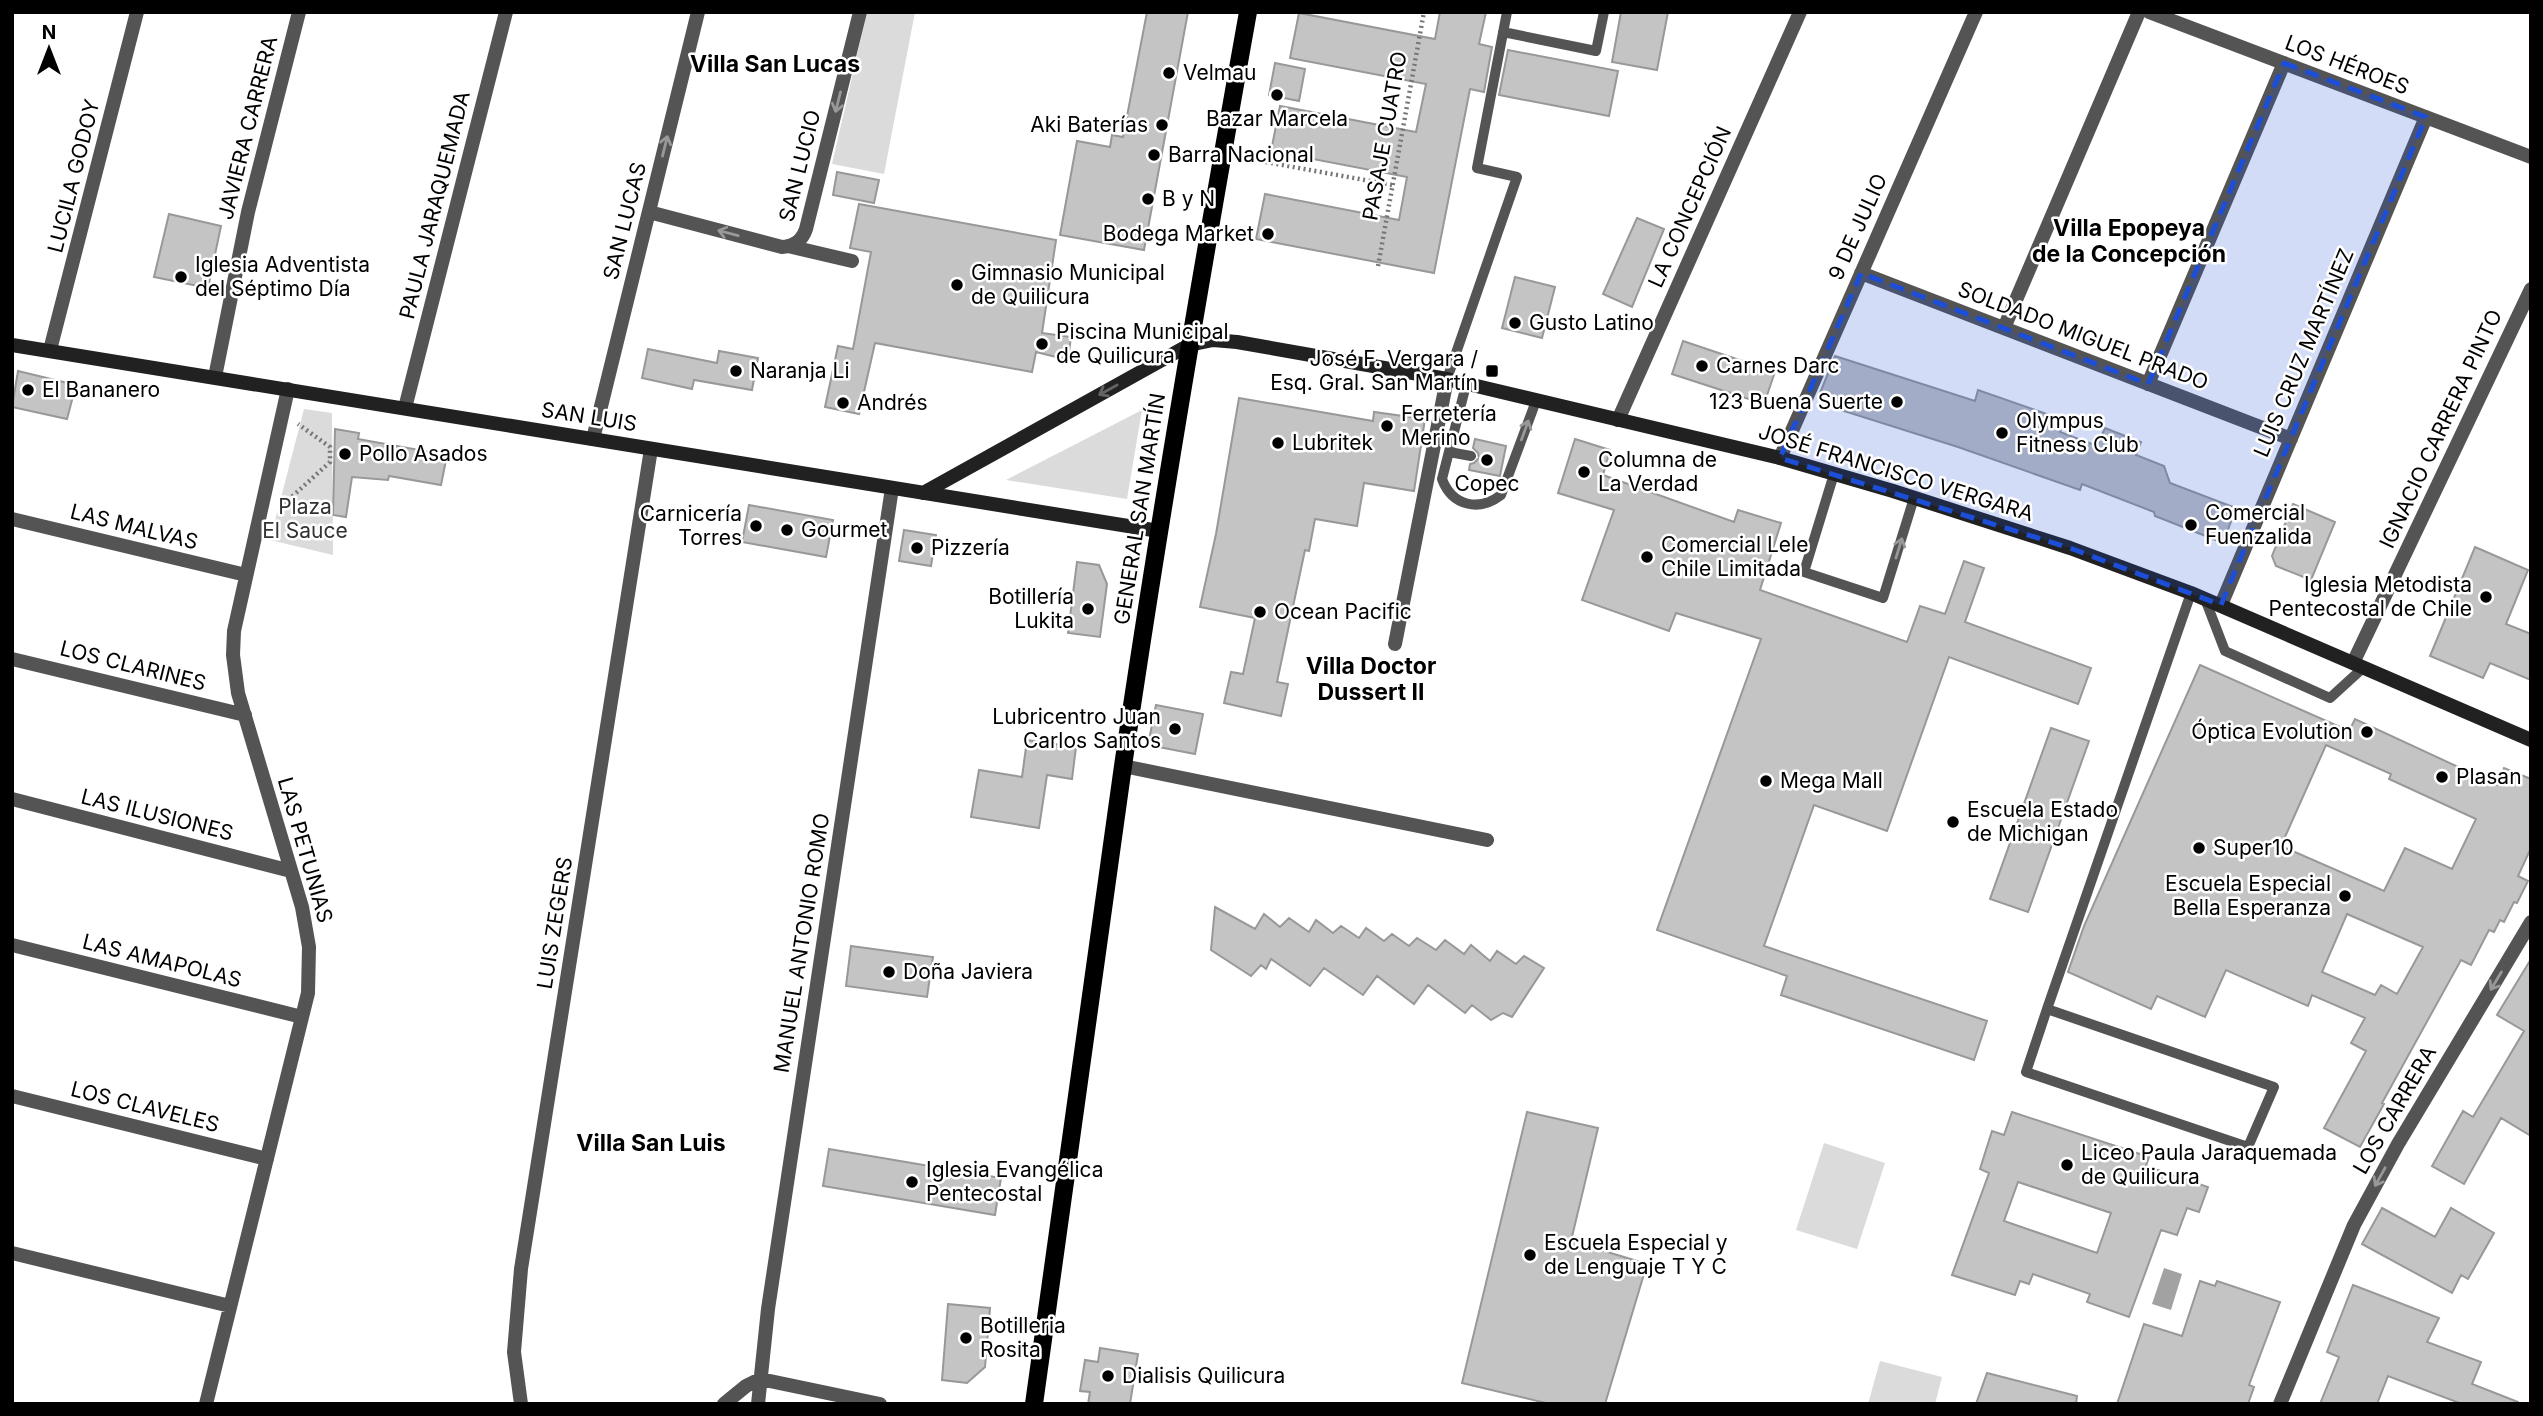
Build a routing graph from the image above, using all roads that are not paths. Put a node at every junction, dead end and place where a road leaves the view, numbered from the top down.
1 (137, 12) edge
2 (299, 12) edge
3 (506, 12) edge
4 (698, 12) edge
5 (860, 12) edge
6 (1248, 12) edge
7 (1507, 12) edge
8 (1604, 12) edge
9 (1800, 12) edge
10 (1976, 12) edge
11 (2139, 12) edge
12 (2149, 12) edge
13 (1503, 32) junction
14 (2284, 63) junction
15 (2426, 117) junction
16 (2531, 157) edge
17 (649, 212) junction
18 (791, 245) junction
19 (852, 261) dead end
20 (1861, 273) junction
21 (2531, 289) edge
22 (2004, 328) junction
23 (12, 345) edge
24 (1189, 345) junction
25 (50, 350) junction
26 (215, 377) junction
27 (1447, 379) junction
28 (2148, 384) junction
29 (1466, 385) junction
30 (288, 389) junction
31 (1536, 401) junction
32 (405, 408) junction
33 (1618, 420) junction
34 (593, 439) junction
35 (2291, 439) junction
36 (651, 449) junction
37 (1449, 452) junction
38 (1471, 456) dead end
39 (1780, 458) junction
40 (1834, 474) junction
41 (892, 488) junction
42 (923, 493) junction
43 (1914, 498) junction
44 (12, 519) edge
45 (1159, 531) junction
46 (246, 575) junction
47 (2191, 593) junction
48 (2206, 599) junction
49 (2221, 606) junction
50 (1395, 644) dead end
51 (12, 659) edge
52 (2359, 665) junction
53 (245, 715) junction
54 (2531, 740) edge
55 (1124, 766) junction
56 (12, 799) edge
57 (1488, 840) dead end
58 (291, 871) junction
59 (2531, 922) edge
60 (12, 945) edge
61 (2047, 1009) junction
62 (302, 1017) junction
63 (12, 1096) edge
64 (267, 1159) junction
65 (12, 1253) edge
66 (230, 1306) junction
67 (760, 1379) junction
68 (206, 1404) edge
69 (521, 1404) edge
70 (724, 1404) edge
71 (758, 1404) edge
72 (880, 1404) edge
73 (1034, 1404) edge
74 (2280, 1404) edge

1 - 25 street, LUCILA GODOY
2 - 26 street, JAVIERA CARRERA
3 - 32 street, PAULA JARAQUEMADA
17 -> 4 street, SAN LUCAS
5 -> 18 street, SAN LUCIO
6 - 24 main road, GENERAL SAN MARTÍN
7 - 13 lane
8 - 13 lane
9 - 33 street, LA CONCEPCIÓN
10 - 20 street, 9 DE JULIO
11 - 22 street
12 - 14 street, LOS HÉROES
13 - 27 lane
14 - 15 street, LOS HÉROES
14 - 28 street
15 - 16 street, LOS HÉROES
15 - 35 street, LUIS CRUZ MARTÍNEZ
18 -> 17 street
17 - 34 street, SAN LUCAS
18 - 19 street
20 - 22 street, SOLDADO MIGUEL PRADO
20 - 39 street, 9 DE JULIO
21 - 52 street, IGNACIO CARRERA PINTO
22 - 28 street, SOLDADO MIGUEL PRADO
23 - 25 street, SAN LUIS
24 - 27 street, JOSÉ FRANCISCO VERGARA
24 -> 42 street, JOSÉ FRANCISCO VERGARA
24 - 45 main road, GENERAL SAN MARTÍN
25 - 26 street, SAN LUIS
26 - 30 street, SAN LUIS
27 - 29 street, JOSÉ FRANCISCO VERGARA
27 - 50 street
28 - 35 street, SOLDADO MIGUEL PRADO
29 - 31 street, JOSÉ FRANCISCO VERGARA
29 - 37 lane
30 - 32 street, SAN LUIS
30 - 46 street, LAS PETUNIAS
31 - 33 street, JOSÉ FRANCISCO VERGARA
37 -> 31 lane
32 - 34 street, SAN LUIS
33 - 39 street, JOSÉ FRANCISCO VERGARA
34 - 36 street, SAN LUIS
35 - 49 street, LUIS CRUZ MARTÍNEZ
36 - 41 street, SAN LUIS
36 - 69 street, LUIS ZEGERS
37 - 38 lane
39 - 40 street, JOSÉ FRANCISCO VERGARA
40 - 43 street, JOSÉ FRANCISCO VERGARA
40 -> 43 lane
41 - 42 street, SAN LUIS
41 - 67 street, MANUEL ANTONIO ROMO
42 - 45 street, SAN LUIS
43 - 47 street, JOSÉ FRANCISCO VERGARA
44 - 46 street, LAS MALVAS
45 - 55 main road, GENERAL SAN MARTÍN
46 - 53 street, LAS PETUNIAS
47 - 48 street, JOSÉ FRANCISCO VERGARA
47 - 61 lane
48 - 49 street, JOSÉ FRANCISCO VERGARA
48 - 52 lane
49 - 52 street, JOSÉ FRANCISCO VERGARA
51 - 53 street, LOS CLARINES
52 - 54 street, JOSÉ FRANCISCO VERGARA
53 - 58 street, LAS PETUNIAS
55 - 57 street
55 - 73 main road, GENERAL SAN MARTÍN
56 - 58 street, LAS ILUSIONES
58 - 62 street, LAS PETUNIAS
59 -> 74 street, LOS CARRERA
60 - 62 street, LAS AMAPOLAS
61 - 61 lane
62 - 64 street, LAS PETUNIAS
63 - 64 street, LOS CLAVELES
64 - 66 street, LAS PETUNIAS
65 - 66 street
66 - 68 street, LAS PETUNIAS
67 - 70 street
67 - 71 street, MANUEL ANTONIO ROMO
67 - 72 street

